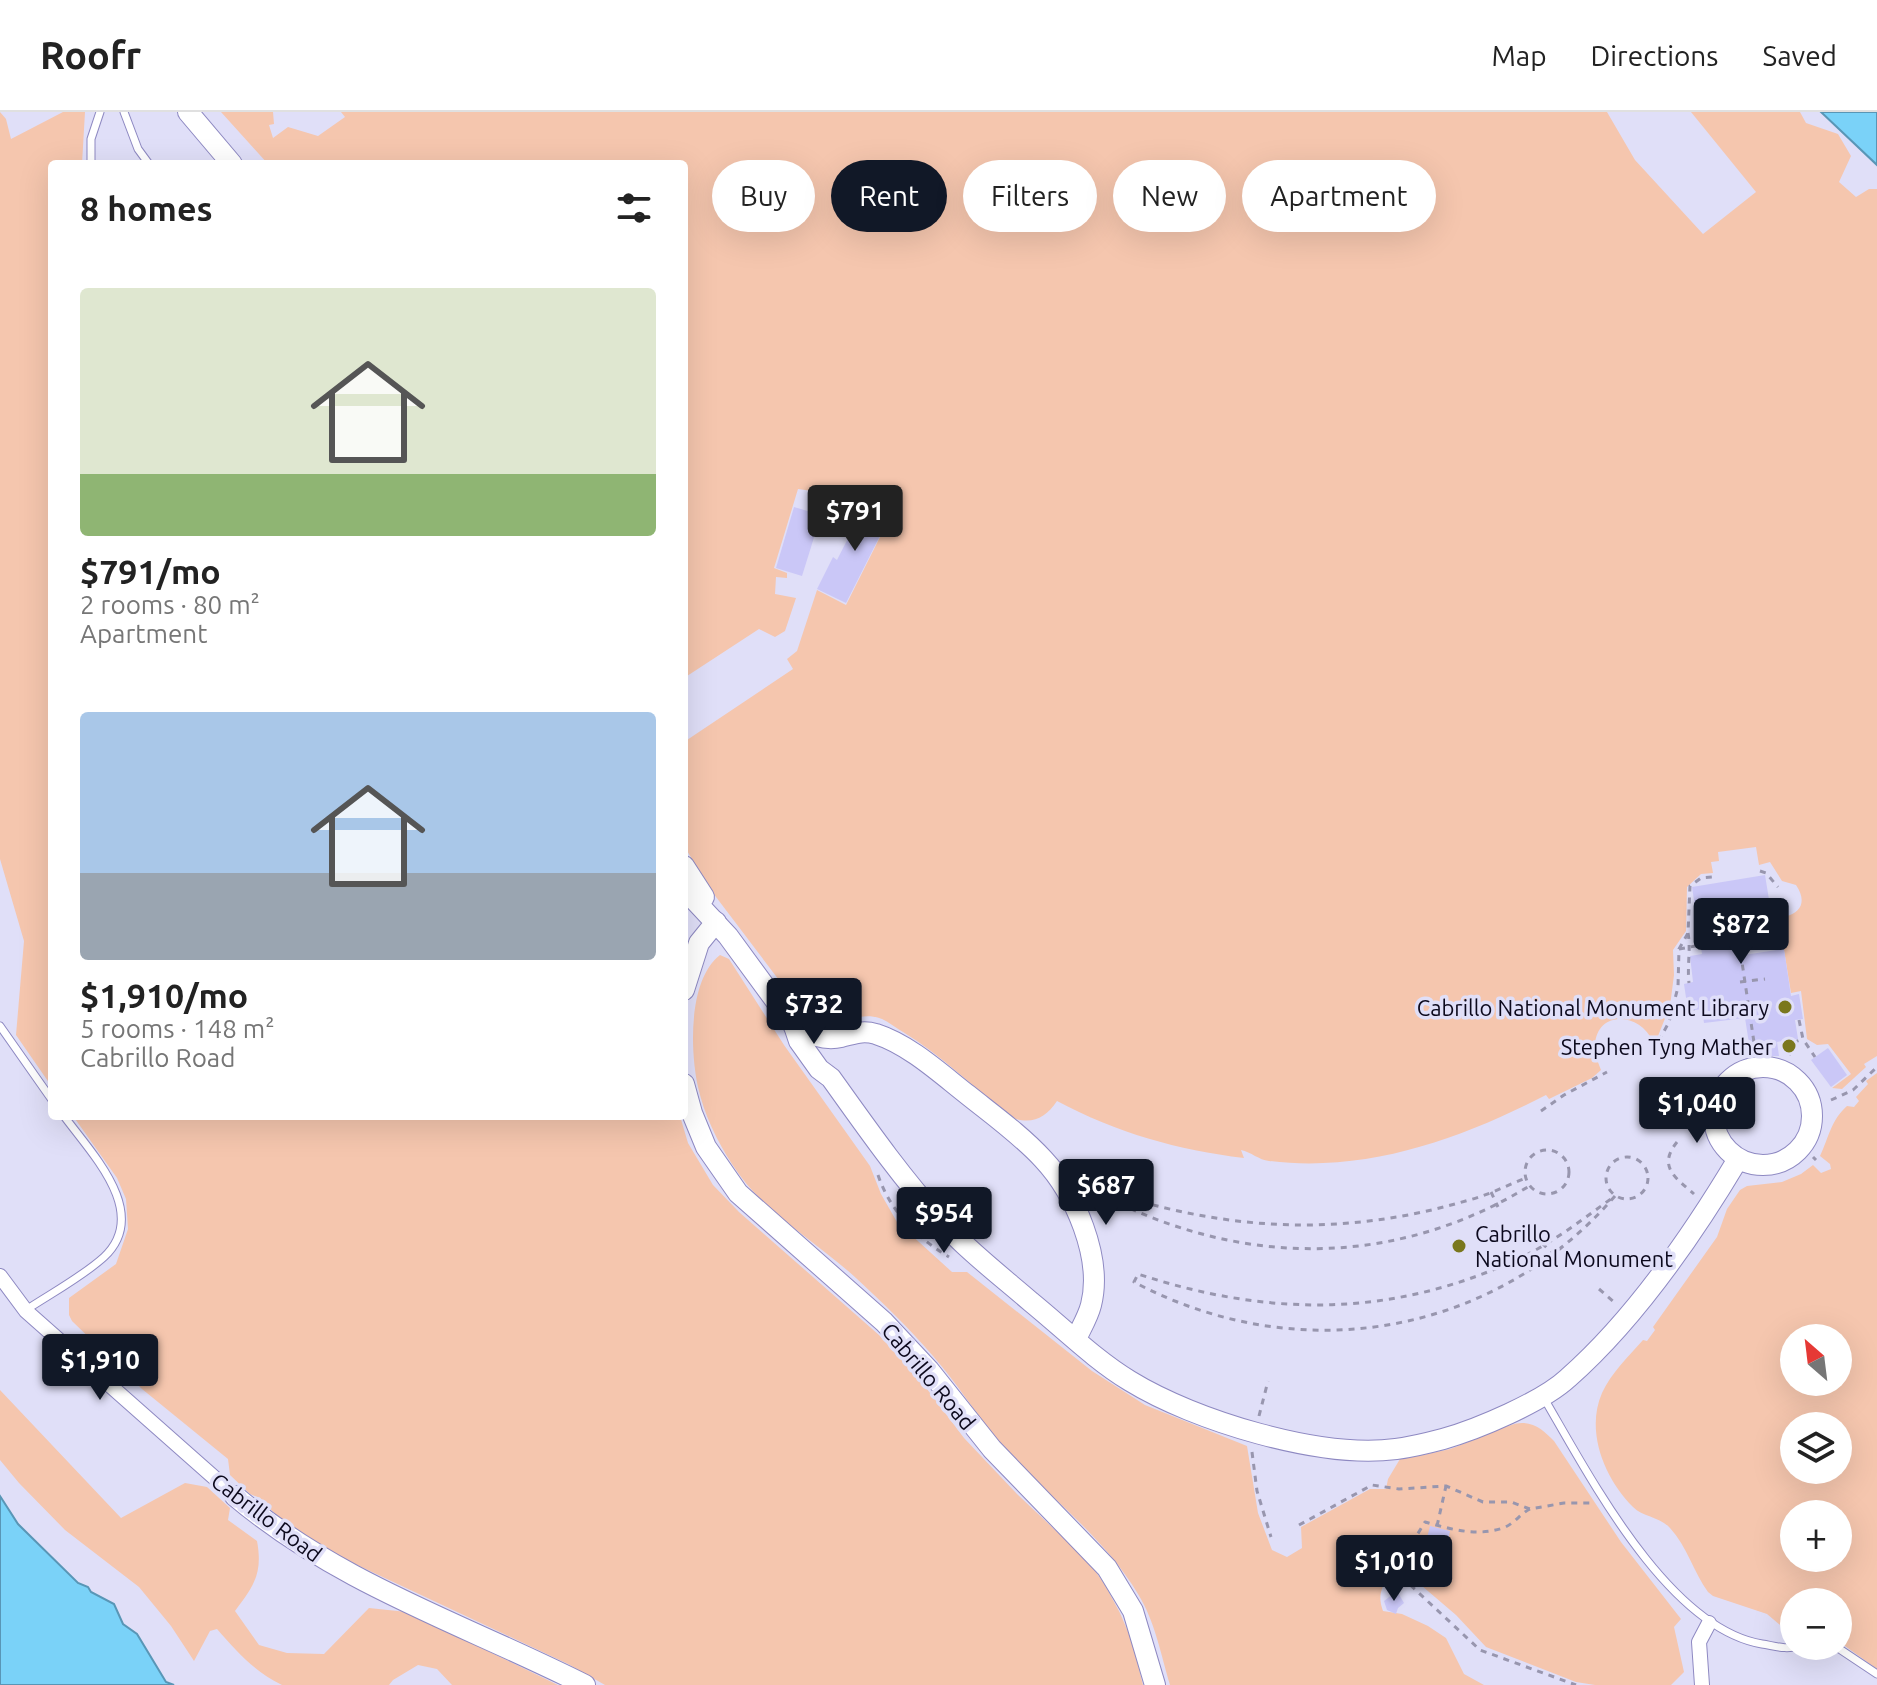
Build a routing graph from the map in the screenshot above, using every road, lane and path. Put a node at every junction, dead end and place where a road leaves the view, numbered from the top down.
1 (100, 112) edge
2 (124, 112) edge
3 (188, 112) edge
4 (91, 160) edge
5 (146, 160) edge
6 (229, 160) edge
7 (1760, 871) dead end
8 (688, 873) edge
9 (1713, 877) dead end
10 (1778, 887) dead end
11 (688, 894) edge
12 (1780, 914) dead end
13 (716, 922) junction
14 (1737, 929) dead end
15 (1688, 933) junction
16 (1738, 939) junction
17 (1690, 946) junction
18 (1679, 949) junction
19 (688, 977) edge
20 (1765, 979) dead end
21 (1742, 982) junction
22 (1689, 983) dead end
23 (1748, 1008) junction
24 (1693, 1010) dead end
25 (1799, 1020) dead end
26 (0, 1026) edge
27 (794, 1026) junction
28 (849, 1034) junction
29 (1803, 1039) junction
30 (1755, 1049) dead end
31 (1653, 1052) dead end
32 (1789, 1055) dead end
33 (1815, 1057) dead end
34 (1877, 1067) edge
35 (1607, 1072) dead end
36 (831, 1078) junction
37 (48, 1094) edge
38 (688, 1098) edge
39 (1831, 1100) dead end
40 (1541, 1111) dead end
41 (67, 1120) edge
42 (1677, 1142) dead end
43 (1738, 1159) junction
44 (1526, 1178) junction
45 (1531, 1185) junction
46 (1491, 1192) junction
47 (1615, 1196) junction
48 (1697, 1197) dead end
49 (1498, 1206) junction
50 (1543, 1244) junction
51 (1554, 1256) junction
52 (0, 1276) edge
53 (1599, 1289) dead end
54 (1619, 1307) dead end
55 (26, 1311) junction
56 (1076, 1339) junction
57 (1268, 1381) dead end
58 (1542, 1395) junction
59 (1258, 1423) dead end
60 (1252, 1442) dead end
61 (1446, 1486) junction
62 (235, 1496) joint
63 (1595, 1503) dead end
64 (1530, 1509) junction
65 (1299, 1525) dead end
66 (1437, 1526) junction
67 (1271, 1537) dead end
68 (1709, 1623) junction
69 (1780, 1647) edge
70 (1852, 1657) edge
71 (1877, 1674) edge
72 (585, 1685) edge
73 (1155, 1685) edge
74 (1576, 1685) edge
75 (1702, 1685) edge

1 - 4 lane
2 - 5 lane
3 - 6 street
7 - 10 path
8 - 13 street
9 - 15 path
11 - 13 street
12 - 16 path
13 - 19 street
13 - 27 street
14 - 16 path
15 - 17 path
15 - 18 path
16 - 17 path
16 - 21 path
17 - 18 path
17 - 22 path
18 - 31 path
20 - 21 path
21 - 23 path
23 - 24 path
23 - 30 path
25 - 29 path
26 - 37 lane
27 - 28 street
27 - 36 street
28 - 36 street
28 - 56 street
29 - 32 path
29 - 33 path
34 - 39 path
35 - 40 path
36 - 56 street
38 - 73 street, Cabrillo Road
41 - 55 lane
42 - 48 path
43 - 43 street
43 - 58 street
44 - 45 path
44 - 45 path
44 - 46 path
45 - 49 path
46 - 49 path
46 - 49 path
47 - 47 path
47 - 50 path
47 - 51 path
50 - 51 path
50 - 51 path
52 - 55 street, Cabrillo Road
53 - 54 path
55 - 62 street, Cabrillo Road
56 - 58 street
57 - 59 path
58 - 68 lane
60 - 67 path
61 - 64 path
61 - 65 path
61 - 66 path
62 - 72 street, Cabrillo Road
63 - 64 path
64 - 66 path
66 - 74 path
68 - 69 lane
68 - 75 street
70 - 71 lane

